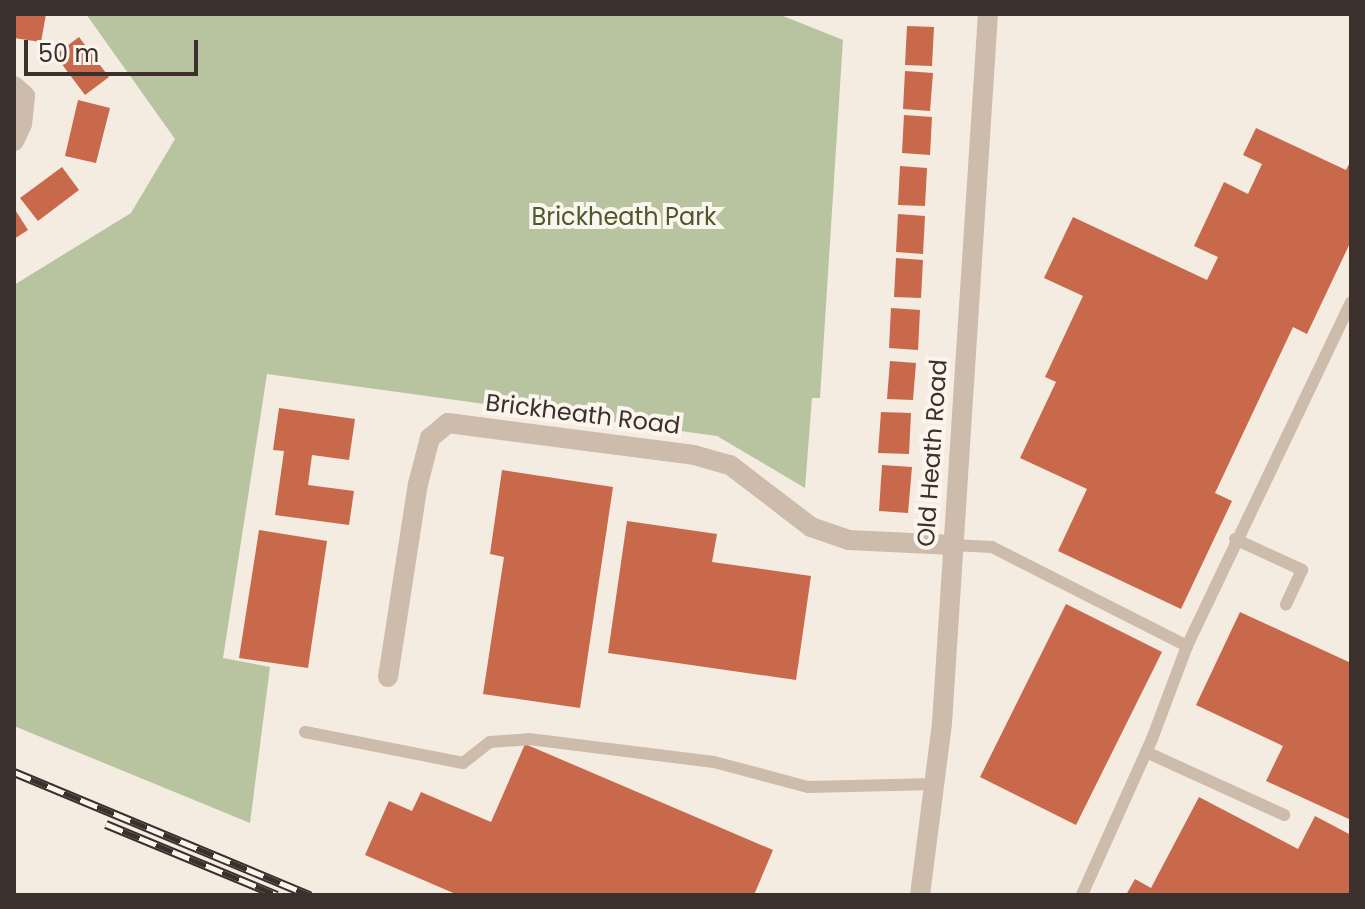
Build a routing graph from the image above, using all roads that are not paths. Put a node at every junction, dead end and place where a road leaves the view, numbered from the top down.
1 (988, 14) edge
2 (14, 86) edge
3 (14, 141) edge
4 (1351, 302) edge
5 (1235, 539) junction
6 (952, 545) junction
7 (1286, 604) dead end
8 (1187, 646) junction
9 (388, 677) dead end
10 (305, 732) dead end
11 (1146, 752) junction
12 (935, 784) junction
13 (1284, 815) dead end
14 (920, 895) edge
15 (1082, 895) edge

1 - 6 street, Old Heath Road
2 - 3 street
4 - 5 lane
5 - 7 lane
5 - 8 lane
6 - 8 lane
6 - 9 street, Brickheath Road
6 - 12 street, Old Heath Road
8 - 11 lane
10 - 12 lane
11 - 13 lane
11 - 15 lane
12 - 14 street, Old Heath Road

